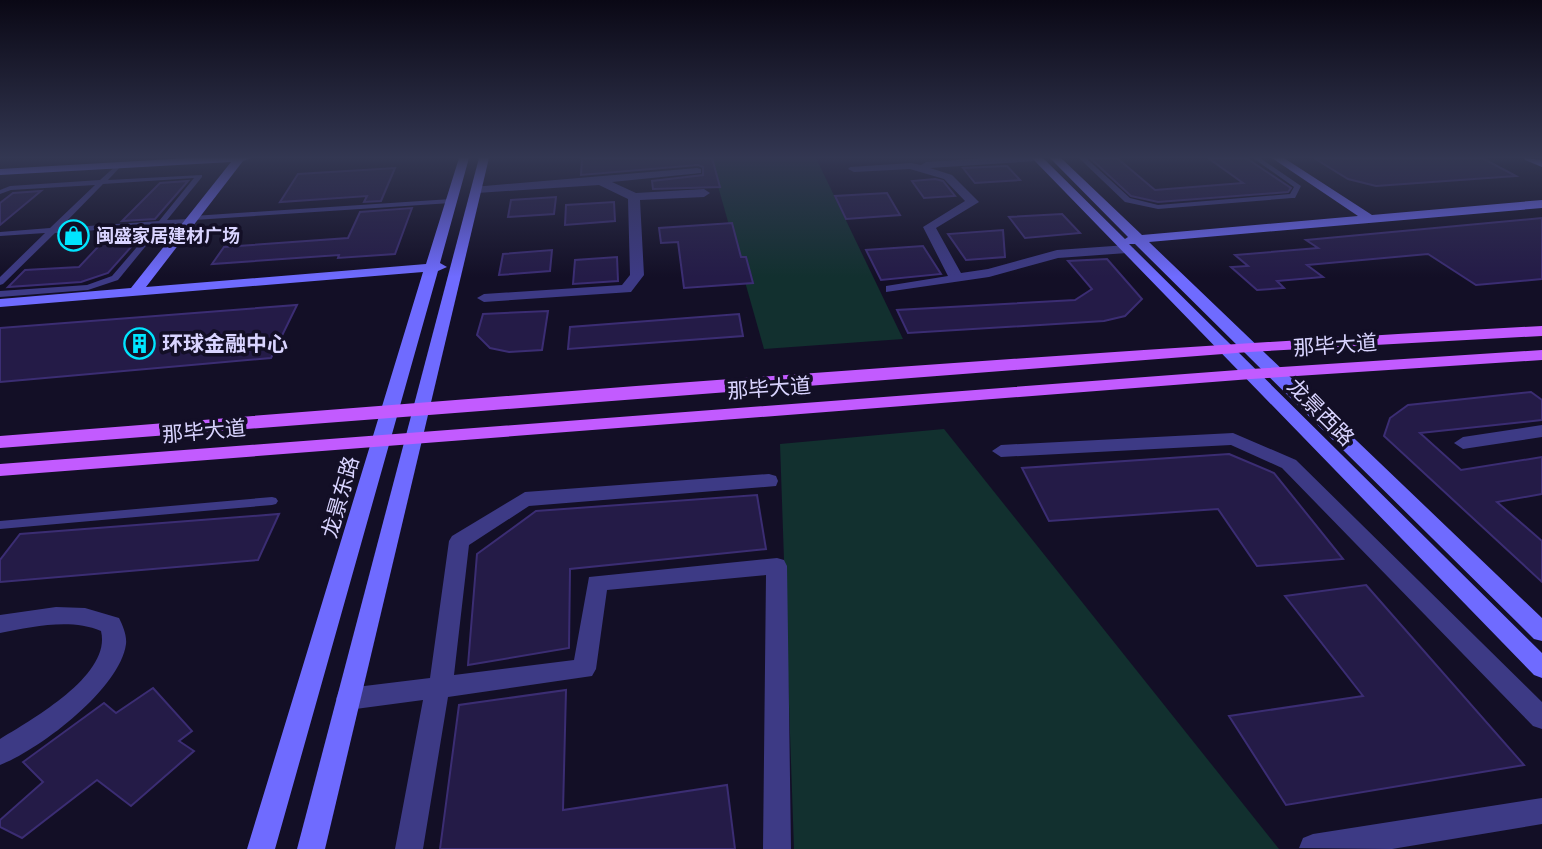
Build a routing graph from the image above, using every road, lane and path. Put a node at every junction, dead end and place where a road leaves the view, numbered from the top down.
1 (634, 197) edge
2 (85, 198) edge
3 (183, 198) edge
4 (209, 198) edge
5 (452, 198) edge
6 (475, 198) edge
7 (969, 198) edge
8 (1079, 198) edge
9 (1089, 198) edge
10 (1125, 198) edge
11 (1272, 198) edge
12 (1337, 198) edge
13 (451, 201) junction
14 (1542, 204) edge
15 (192, 219) junction
16 (1370, 219) junction
17 (161, 223) junction
18 (53, 230) junction
19 (0, 234) edge
20 (1128, 243) junction
21 (458, 266) junction
22 (432, 268) junction
23 (956, 278) junction
24 (0, 282) edge
25 (891, 289) dead end
26 (135, 292) junction
27 (0, 294) edge
28 (484, 298) dead end
29 (0, 303) edge
30 (1542, 331) edge
31 (1430, 335) junction
32 (1249, 347) junction
33 (1226, 349) junction
34 (1542, 355) edge
35 (1460, 360) junction
36 (1275, 372) junction
37 (1251, 374) junction
38 (422, 408) junction
39 (390, 411) junction
40 (1542, 431) edge
41 (414, 437) junction
42 (381, 439) junction
43 (0, 442) edge
44 (1463, 443) dead end
45 (1002, 451) dead end
46 (0, 470) edge
47 (769, 481) dead end
48 (272, 501) dead end
49 (0, 525) edge
50 (0, 624) edge
51 (1542, 632) edge
52 (1542, 668) edge
53 (439, 687) junction
54 (348, 699) junction
55 (1542, 718) edge
56 (0, 753) edge
57 (1542, 811) edge
58 (1313, 848) edge
59 (261, 849) edge
60 (311, 849) edge
61 (409, 849) edge
62 (777, 849) edge

1 - 28 street
2 - 18 lane
3 - 17 lane
4 - 15 main road
5 - 13 main road, 龙景东路
6 - 21 main road
7 - 23 street
8 - 20 main road, 龙景西路
9 - 20 main road, 龙景西路
10 - 11 lane
12 - 16 main road
13 - 15 lane
13 - 22 main road, 龙景东路
14 - 16 main road
15 - 17 lane
15 - 26 main road
16 - 20 main road
17 - 18 lane
17 - 27 lane
18 - 19 lane
18 - 24 lane
20 - 23 street
20 - 32 main road, 龙景西路
20 - 33 main road, 龙景西路
21 - 22 main road
21 - 38 main road
22 - 26 main road
22 - 39 main road, 龙景东路
23 - 25 street
26 - 29 main road
30 - 31 main road, 那毕大道
31 - 32 main road, 那毕大道
31 - 35 main road
32 - 33 main road, 那毕大道
32 - 36 main road, 龙景西路
33 - 37 main road, 龙景西路
33 - 38 main road, 那毕大道
34 - 35 main road, 那毕大道
35 - 36 main road, 那毕大道
36 - 37 main road, 那毕大道
36 - 51 main road, 龙景西路
37 - 41 main road, 那毕大道
37 - 52 main road, 龙景西路
38 - 39 main road, 那毕大道
38 - 41 main road
39 - 42 main road, 龙景东路
39 - 43 main road, 那毕大道
40 - 44 street
41 - 42 main road, 那毕大道
41 - 54 main road
42 - 46 main road, 那毕大道
42 - 59 main road, 龙景东路
45 - 55 street
47 - 53 street
48 - 49 lane
50 - 56 street
53 - 54 street
53 - 61 street
53 - 62 street
54 - 60 main road
57 - 58 street

